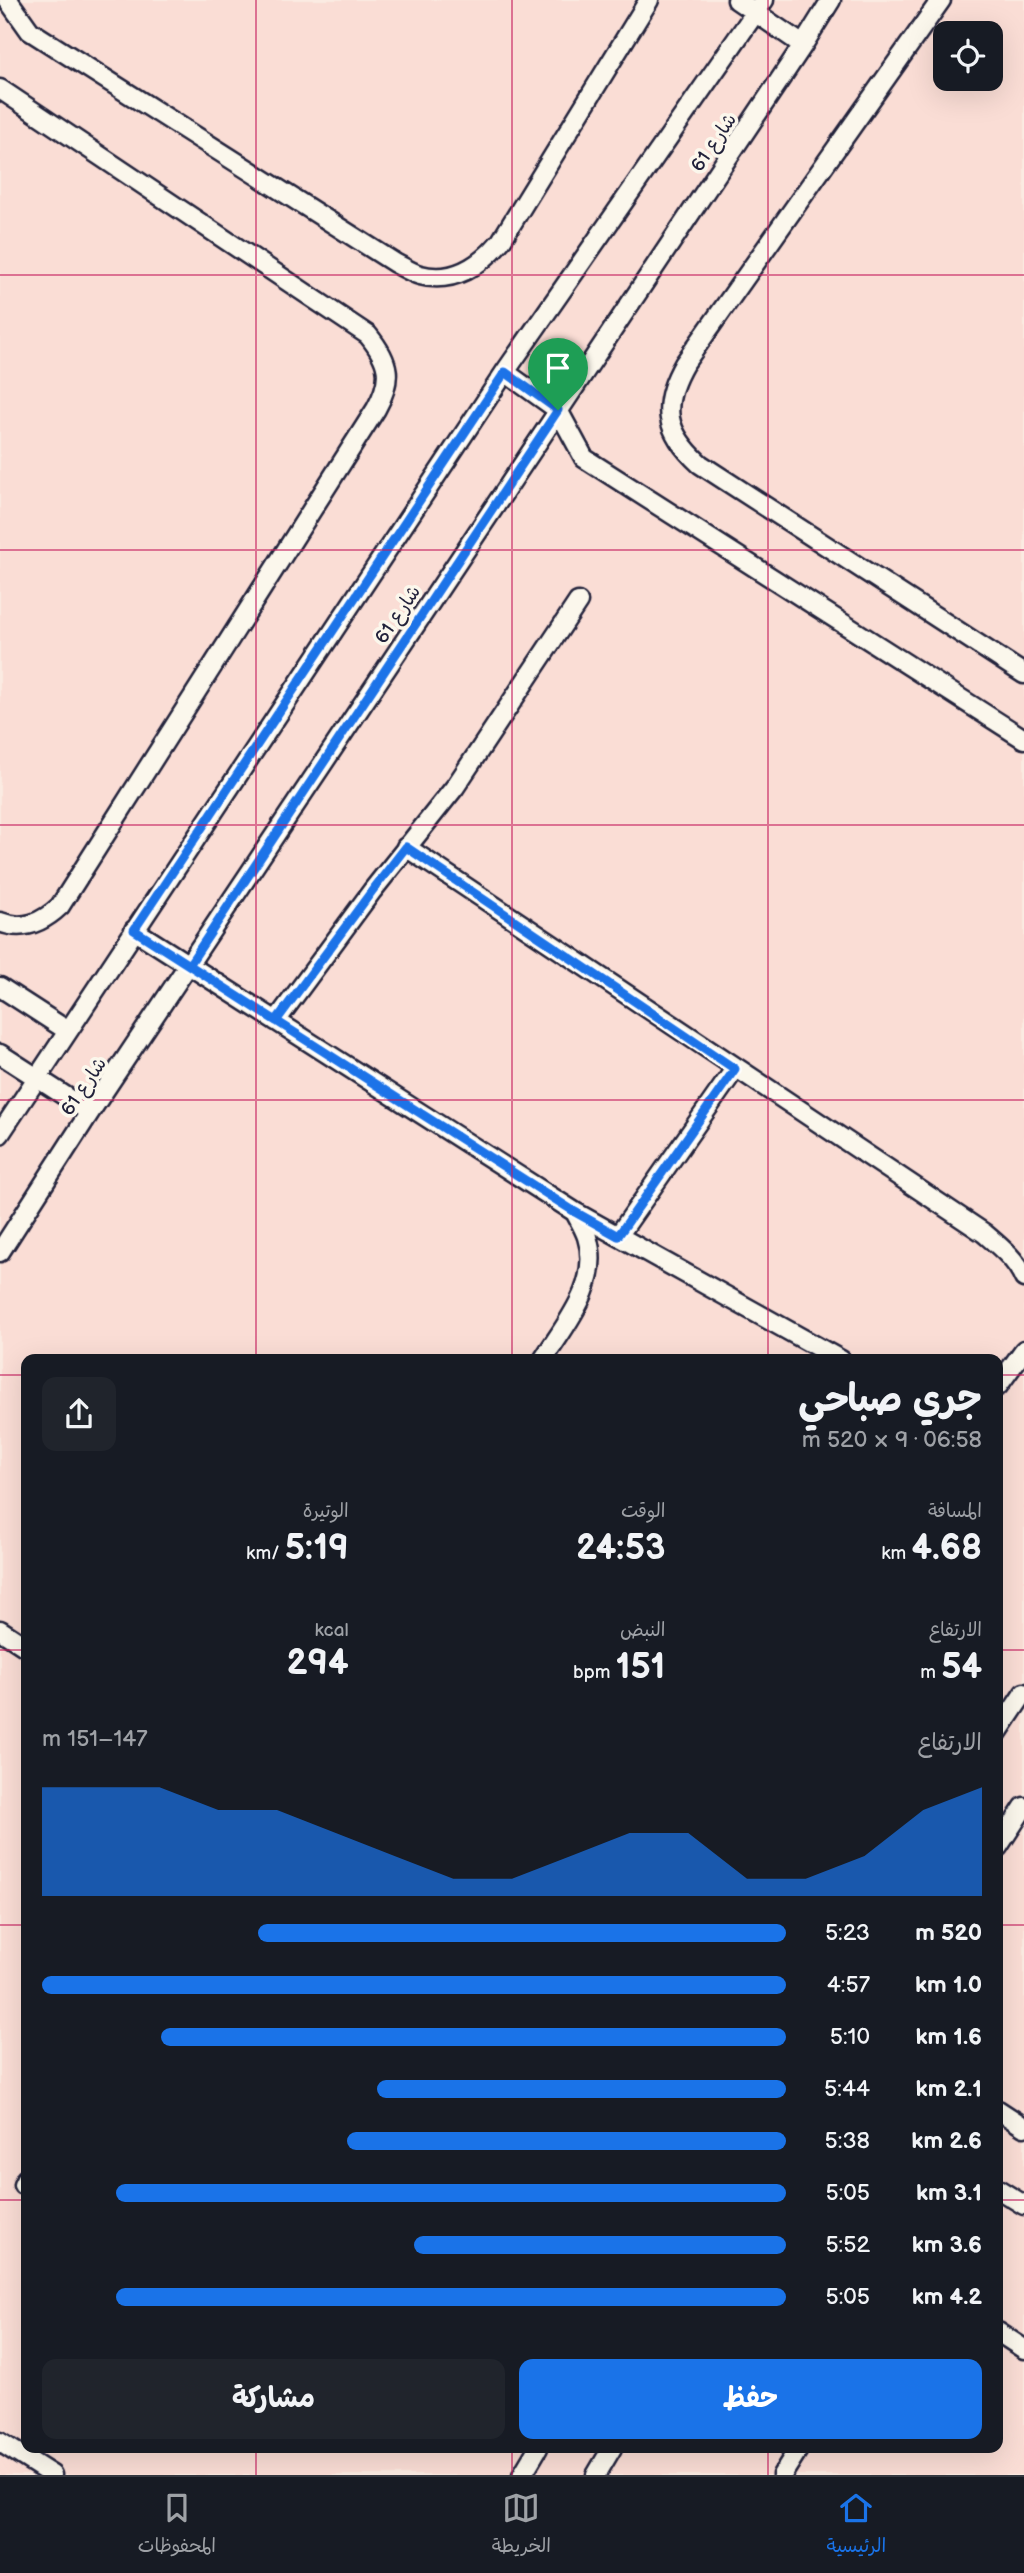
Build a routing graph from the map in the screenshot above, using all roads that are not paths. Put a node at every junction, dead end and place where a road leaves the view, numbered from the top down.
1 (8, 0) edge
2 (649, 0) edge
3 (737, 0) edge
4 (831, 0) edge
5 (941, 0) edge
6 (760, 7) edge
7 (803, 46) junction
8 (0, 89) edge
9 (505, 372) junction
10 (558, 410) junction
11 (578, 602) dead end
12 (1024, 674) edge
13 (1024, 739) edge
14 (406, 847) junction
15 (0, 922) edge
16 (134, 930) junction
17 (189, 965) junction
18 (0, 987) edge
19 (276, 1021) junction
20 (68, 1031) junction
21 (0, 1054) edge
22 (735, 1069) junction
23 (36, 1077) junction
24 (90, 1112) junction
25 (0, 1134) edge
26 (575, 1212) junction
27 (618, 1236) junction
28 (0, 1251) edge
29 (1024, 1278) edge
30 (1024, 1350) edge
31 (547, 1354) edge
32 (830, 1354) edge
33 (1003, 1380) edge
34 (0, 1630) edge
35 (21, 1644) edge
36 (1024, 1693) edge
37 (1003, 1724) edge
38 (1024, 1807) edge
39 (1003, 1839) edge
40 (1003, 2113) edge
41 (1024, 2127) edge
42 (1003, 2192) edge
43 (1024, 2205) edge
44 (1003, 2335) edge
45 (1024, 2349) edge
46 (0, 2442) edge
47 (535, 2453) edge
48 (609, 2453) edge
49 (796, 2453) edge
50 (52, 2475) edge
51 (522, 2475) edge
52 (596, 2475) edge
53 (782, 2475) edge

1 - 2 lane
3 - 6 lane
4 - 7 lane, شارع 61
5 - 12 lane
6 - 7 lane
6 - 9 lane, شارع 61
7 - 10 lane, شارع 61
8 - 15 lane
9 - 10 lane
9 - 16 lane, شارع 61
10 - 13 lane
10 - 17 lane, شارع 61
11 - 14 lane
14 - 19 lane
14 - 22 lane
16 - 17 lane
16 - 20 lane, شارع 61
17 - 19 lane
17 - 24 lane, شارع 61
18 - 20 lane
19 - 26 lane
20 - 23 lane, شارع 61
21 - 23 lane
22 - 27 lane
22 - 29 lane
23 - 24 lane
23 - 25 lane, شارع 61
24 - 28 lane, شارع 61
26 - 27 lane
26 - 31 lane
27 - 32 lane
30 - 33 lane
34 - 35 lane
36 - 37 lane
38 - 39 lane
40 - 41 lane
42 - 43 lane
44 - 45 lane
46 - 50 lane
47 - 51 lane
48 - 52 lane
49 - 53 lane

